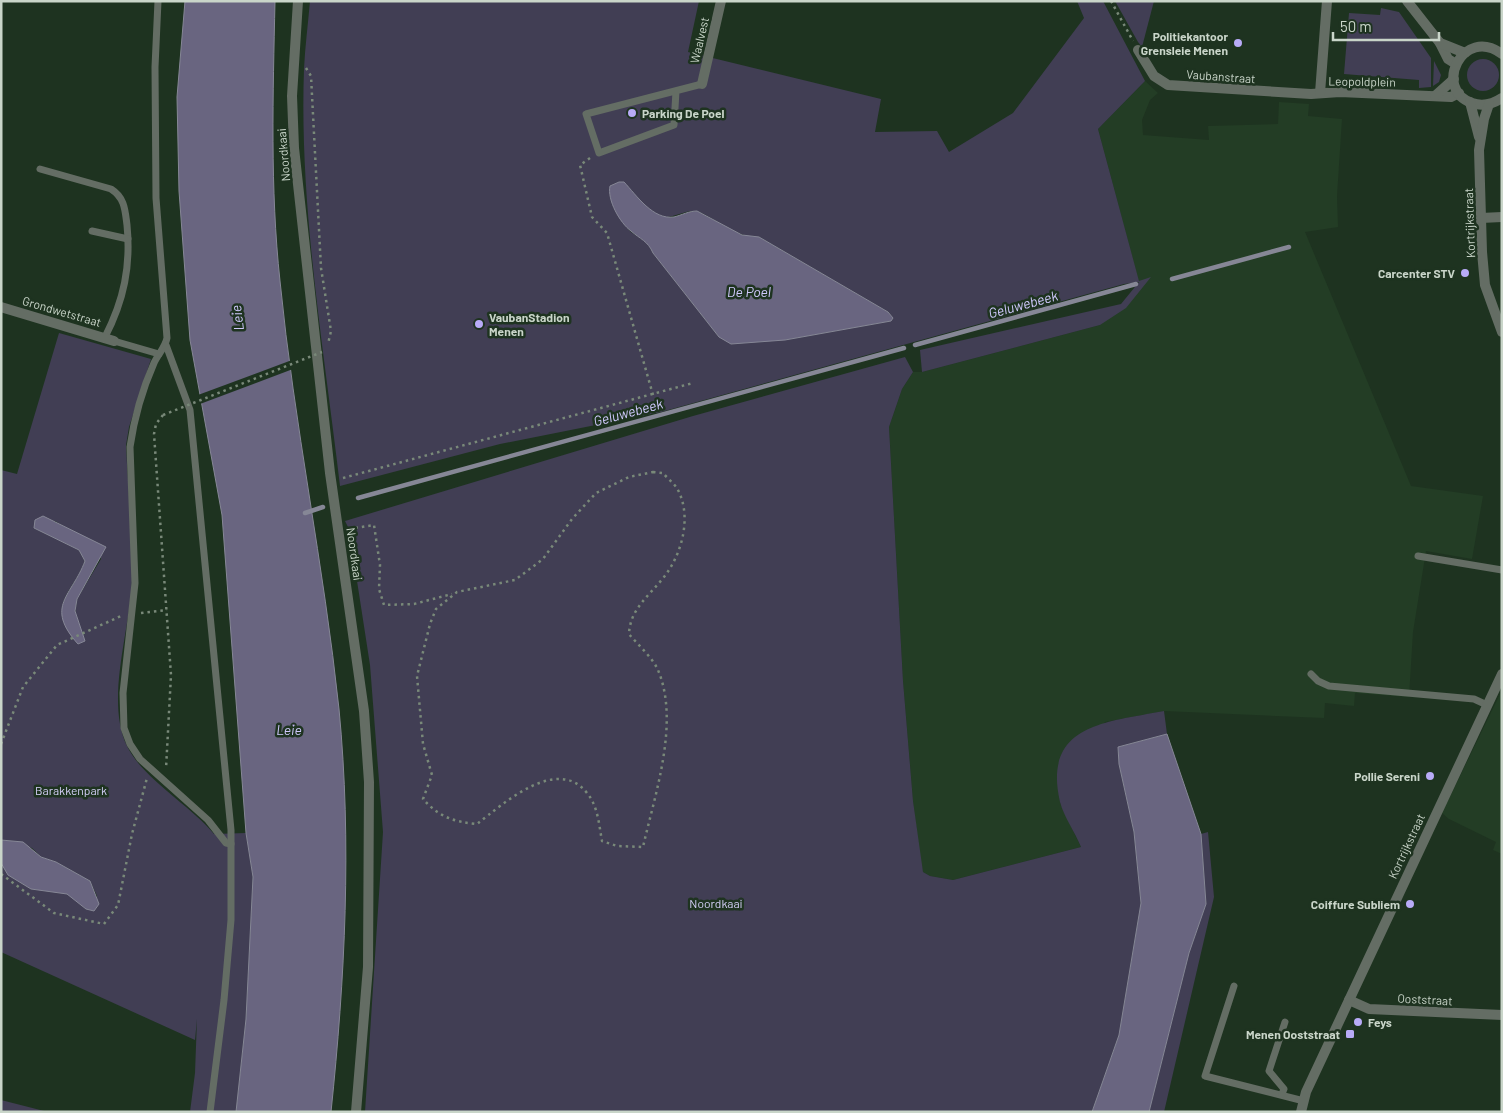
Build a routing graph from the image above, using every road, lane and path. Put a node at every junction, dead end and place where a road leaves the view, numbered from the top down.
1 (158, 1) edge
2 (298, 1) edge
3 (721, 1) edge
4 (1111, 1) edge
5 (1327, 1) edge
6 (1407, 1) edge
7 (1440, 43) junction
8 (1138, 50) joint
9 (1465, 53) junction
10 (1502, 54) edge
11 (1456, 64) junction
12 (311, 76) dead end
13 (1454, 79) junction
14 (702, 84) joint
15 (676, 91) junction
16 (1320, 93) junction
17 (1460, 94) junction
18 (1435, 96) junction
19 (1502, 98) edge
20 (1470, 102) junction
21 (1489, 104) junction
22 (1480, 141) junction
23 (599, 153) junction
24 (40, 169) dead end
25 (1502, 217) edge
26 (1481, 218) junction
27 (92, 231) dead end
28 (128, 239) junction
29 (1, 307) edge
30 (1502, 332) edge
31 (110, 339) junction
32 (166, 345) junction
33 (159, 354) junction
34 (694, 384) dead end
35 (653, 395) junction
36 (332, 484) junction
37 (339, 527) junction
38 (1418, 556) dead end
39 (1502, 570) edge
40 (456, 592) junction
41 (167, 610) junction
42 (154, 612) dead end
43 (124, 615) dead end
44 (1311, 674) dead end
45 (1502, 674) edge
46 (1487, 705) junction
47 (1, 744) edge
48 (148, 775) dead end
49 (166, 783) junction
50 (231, 844) junction
51 (1, 874) edge
52 (1234, 986) dead end
53 (1349, 1000) junction
54 (1502, 1015) edge
55 (1285, 1022) dead end
56 (1282, 1094) junction
57 (1302, 1106) edge
58 (210, 1112) edge
59 (356, 1112) edge

1 - 32 lane
2 - 36 street, Noordkaai
3 - 14 street, Waalvest
4 - 8 path
5 - 16 street, Leopoldplein
6 - 7 street
7 - 9 street
7 - 11 street
8 - 16 street, Vaubanstraat
9 - 10 street
9 - 11 street
11 - 13 street
12 - 41 path, bridge
13 - 17 street
13 - 18 street
14 - 15 lane
15 - 23 lane
15 - 23 lane
16 - 18 street, Leopoldplein
17 - 18 street, Leopoldplein
17 - 20 street
19 - 21 street
20 - 21 street
20 - 22 street, Kortrijkstraat
21 - 22 street, Kortrijkstraat
22 - 26 street, Kortrijkstraat
23 - 35 path
24 - 28 lane
25 - 26 street
26 - 30 street, Kortrijkstraat
27 - 28 lane
28 - 31 lane
29 - 31 street, Grondwetstraat
31 - 33 lane
32 - 33 lane
32 - 50 lane
33 - 49 lane
34 - 35 path
35 - 36 path
36 - 37 street, Noordkaai
37 - 40 path
37 - 59 street, Noordkaai
38 - 39 lane
40 - 40 path
41 - 42 path
41 - 49 path
43 - 47 path
44 - 46 lane
45 - 46 street, Kortrijkstraat
46 - 53 street, Kortrijkstraat
48 - 51 path
49 - 50 lane
50 - 58 lane
52 - 56 lane
53 - 54 street, Ooststraat
53 - 57 street, Kortrijkstraat
55 - 56 lane
56 - 57 lane

